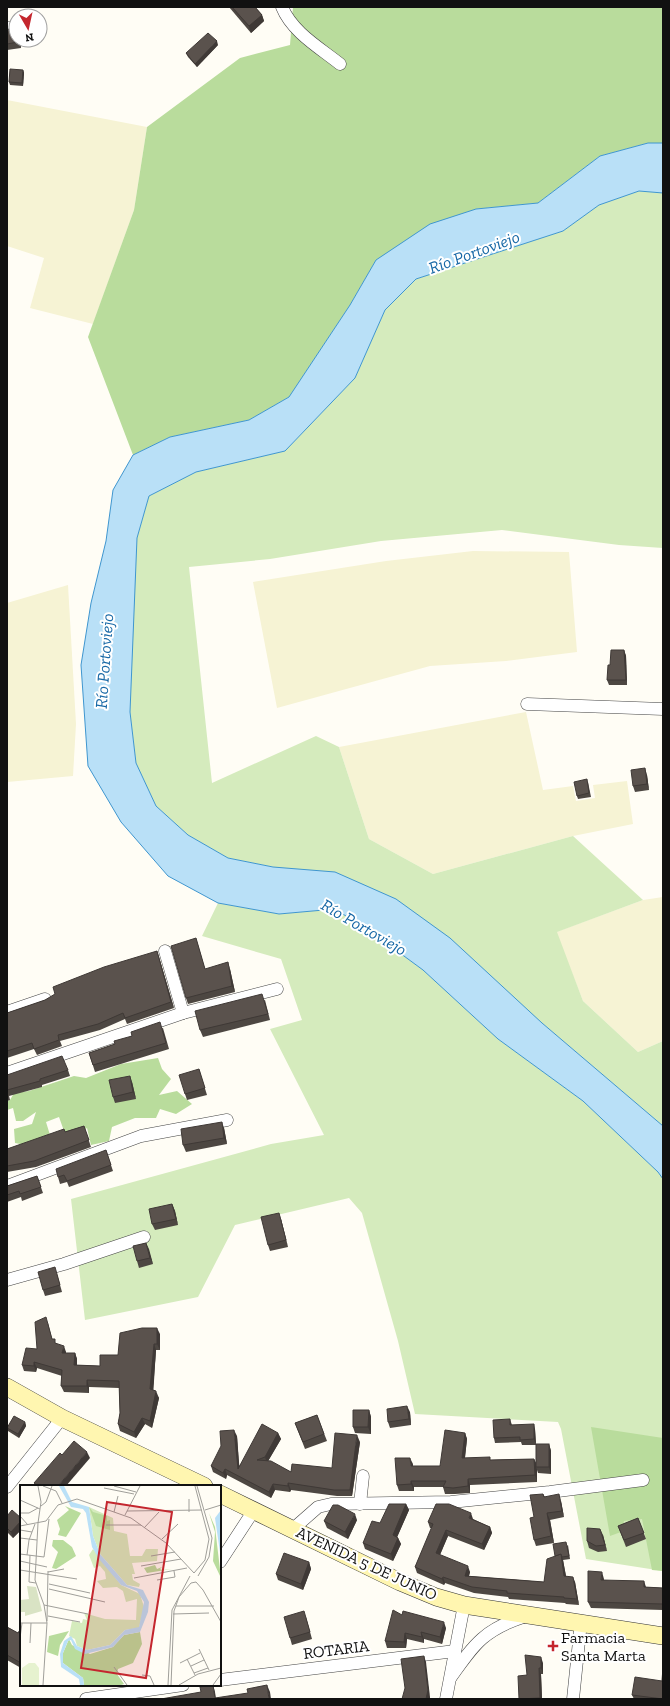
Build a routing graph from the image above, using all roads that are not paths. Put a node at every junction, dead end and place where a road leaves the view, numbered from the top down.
1 (282, 7) edge
2 (340, 64) dead end
3 (527, 704) dead end
4 (663, 709) edge
5 (165, 951) dead end
6 (277, 989) dead end
7 (45, 999) edge
8 (7, 1012) edge
9 (183, 1013) junction
10 (7, 1073) edge
11 (227, 1120) dead end
12 (7, 1186) edge
13 (144, 1237) dead end
14 (7, 1280) edge
15 (7, 1387) edge
16 (62, 1418) junction
17 (363, 1476) dead end
18 (643, 1480) dead end
19 (202, 1485) edge
20 (7, 1487) edge
21 (221, 1494) edge
22 (360, 1504) junction
23 (254, 1510) junction
24 (294, 1529) junction
25 (221, 1560) edge
26 (464, 1605) junction
27 (527, 1616) junction
28 (581, 1622) junction
29 (663, 1636) edge
30 (455, 1651) junction
31 (451, 1676) junction
32 (221, 1680) edge
33 (170, 1686) edge
34 (131, 1689) edge
35 (86, 1699) edge
36 (446, 1699) edge
37 (573, 1699) edge

1 - 2 street
3 - 4 street
5 - 9 street
6 - 9 street
7 - 8 street
9 - 10 street
11 - 12 street
13 - 14 street
15 - 16 street
16 - 19 street
16 - 20 street
17 - 22 street
18 - 22 street
21 - 23 street, AVENIDA 5 DE JUNIO
22 - 24 street
23 - 24 street, AVENIDA 5 DE JUNIO
23 - 25 street
24 - 26 street, AVENIDA 5 DE JUNIO
26 - 27 street, AVENIDA 5 DE JUNIO
26 - 30 street
27 - 28 street, AVENIDA 5 DE JUNIO
27 - 31 street
28 - 29 street, AVENIDA 5 DE JUNIO
28 - 37 street
30 - 31 street
30 - 32 street, ROTARIA
31 - 36 street
33 - 34 street
34 - 35 street

